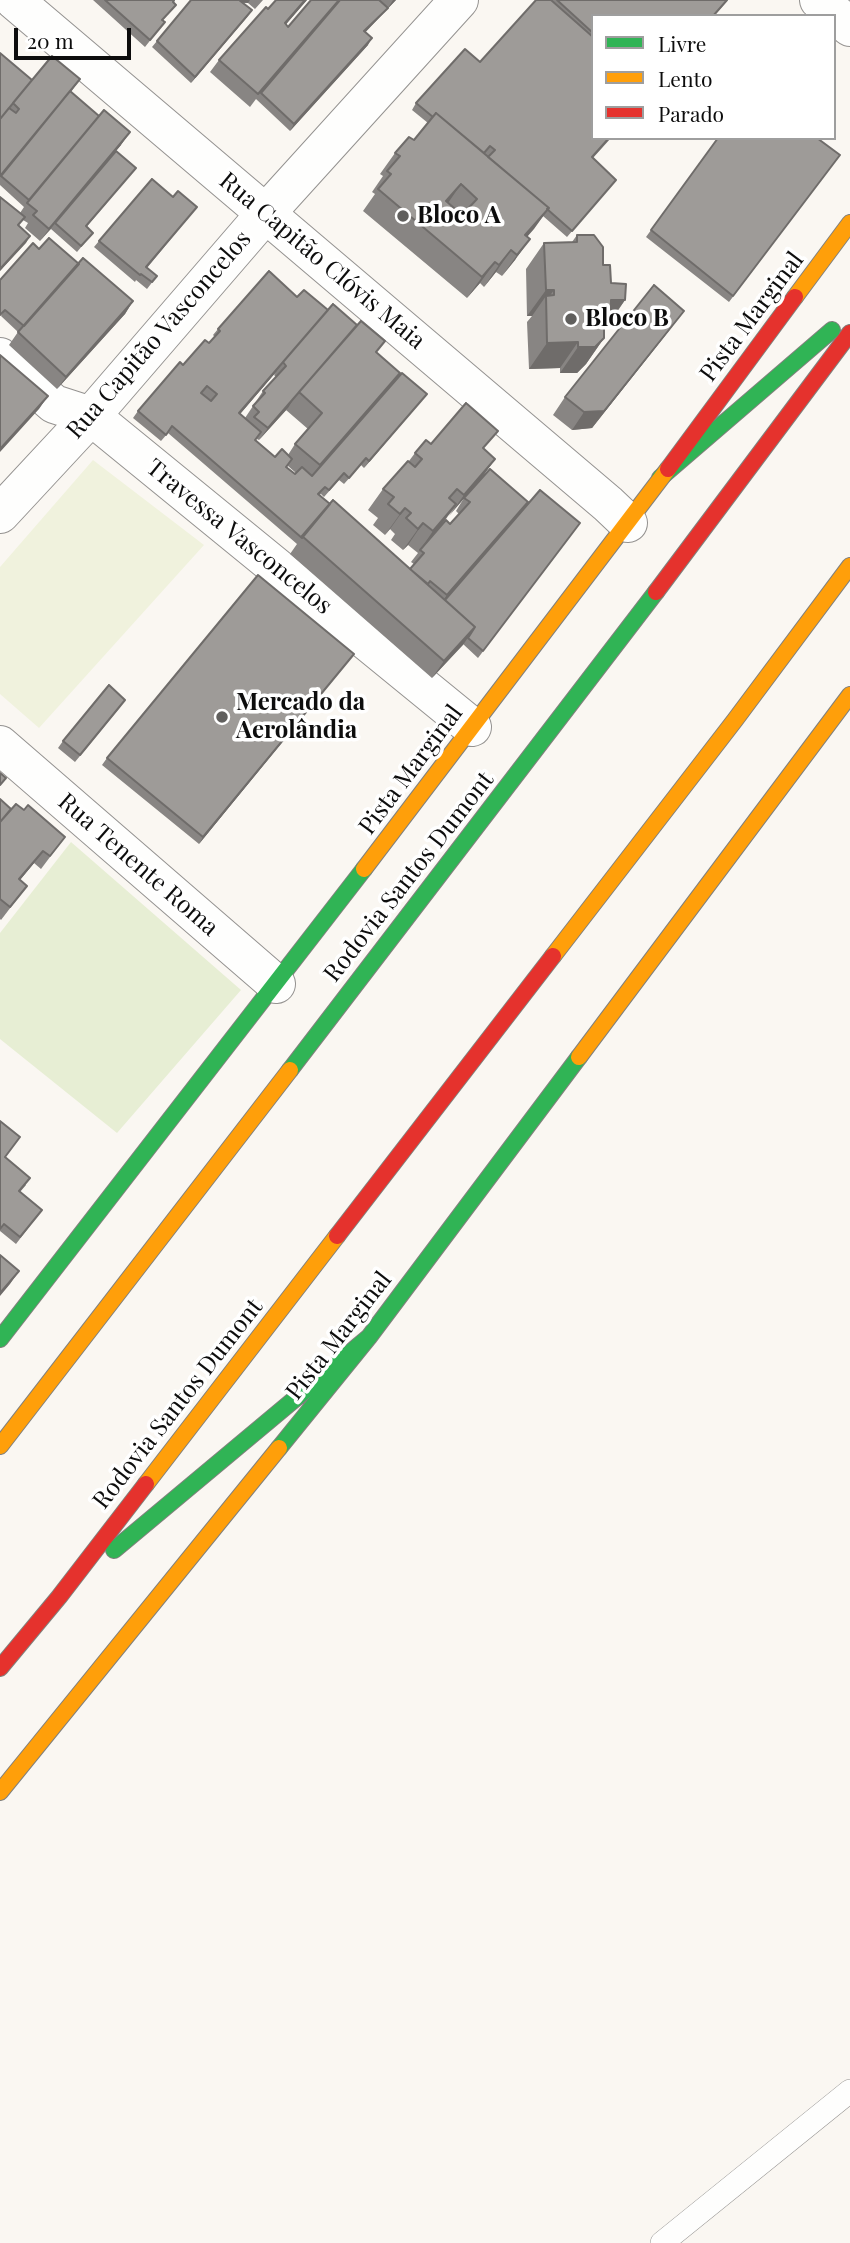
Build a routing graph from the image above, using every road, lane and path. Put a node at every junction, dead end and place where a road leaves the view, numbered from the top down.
1 (14, 0) edge
2 (460, 0) edge
3 (819, 0) edge
4 (835, 14) edge
5 (836, 15) edge
6 (850, 27) edge
7 (265, 213) junction
8 (850, 223) edge
9 (850, 315) edge
10 (850, 333) edge
11 (0, 357) edge
12 (91, 416) junction
13 (660, 478) junction
14 (0, 514) edge
15 (628, 523) junction
16 (850, 566) edge
17 (850, 695) edge
18 (472, 727) junction
19 (0, 745) edge
20 (276, 984) junction
21 (369, 1337) junction
22 (0, 1339) edge
23 (0, 1446) edge
24 (59, 1597) junction
25 (0, 1668) edge
26 (0, 1792) edge
27 (850, 2091) edge
28 (662, 2243) edge

1 - 7 street, Rua Capitão Clóvis Maia
2 - 7 street, Rua Capitão Vasconcelos
3 - 4 street
5 - 6 street
7 - 12 street, Rua Capitão Vasconcelos
7 - 15 street, Rua Capitão Clóvis Maia
8 - 13 main road, Pista Marginal
9 - 13 main road
10 - 23 main road, Rodovia Santos Dumont
11 - 12 street, Travessa Vasconcelos
12 - 14 street, Rua Capitão Vasconcelos
12 - 18 street, Travessa Vasconcelos
13 - 15 main road, Pista Marginal
15 - 18 main road, Pista Marginal
16 - 24 main road, Rodovia Santos Dumont
17 - 21 main road, Pista Marginal
18 - 20 main road, Pista Marginal
19 - 20 street, Rua Tenente Roma
20 - 22 main road, Pista Marginal
21 - 24 main road
21 - 26 main road, Pista Marginal
24 - 25 main road, Rodovia Santos Dumont
27 - 28 lane

